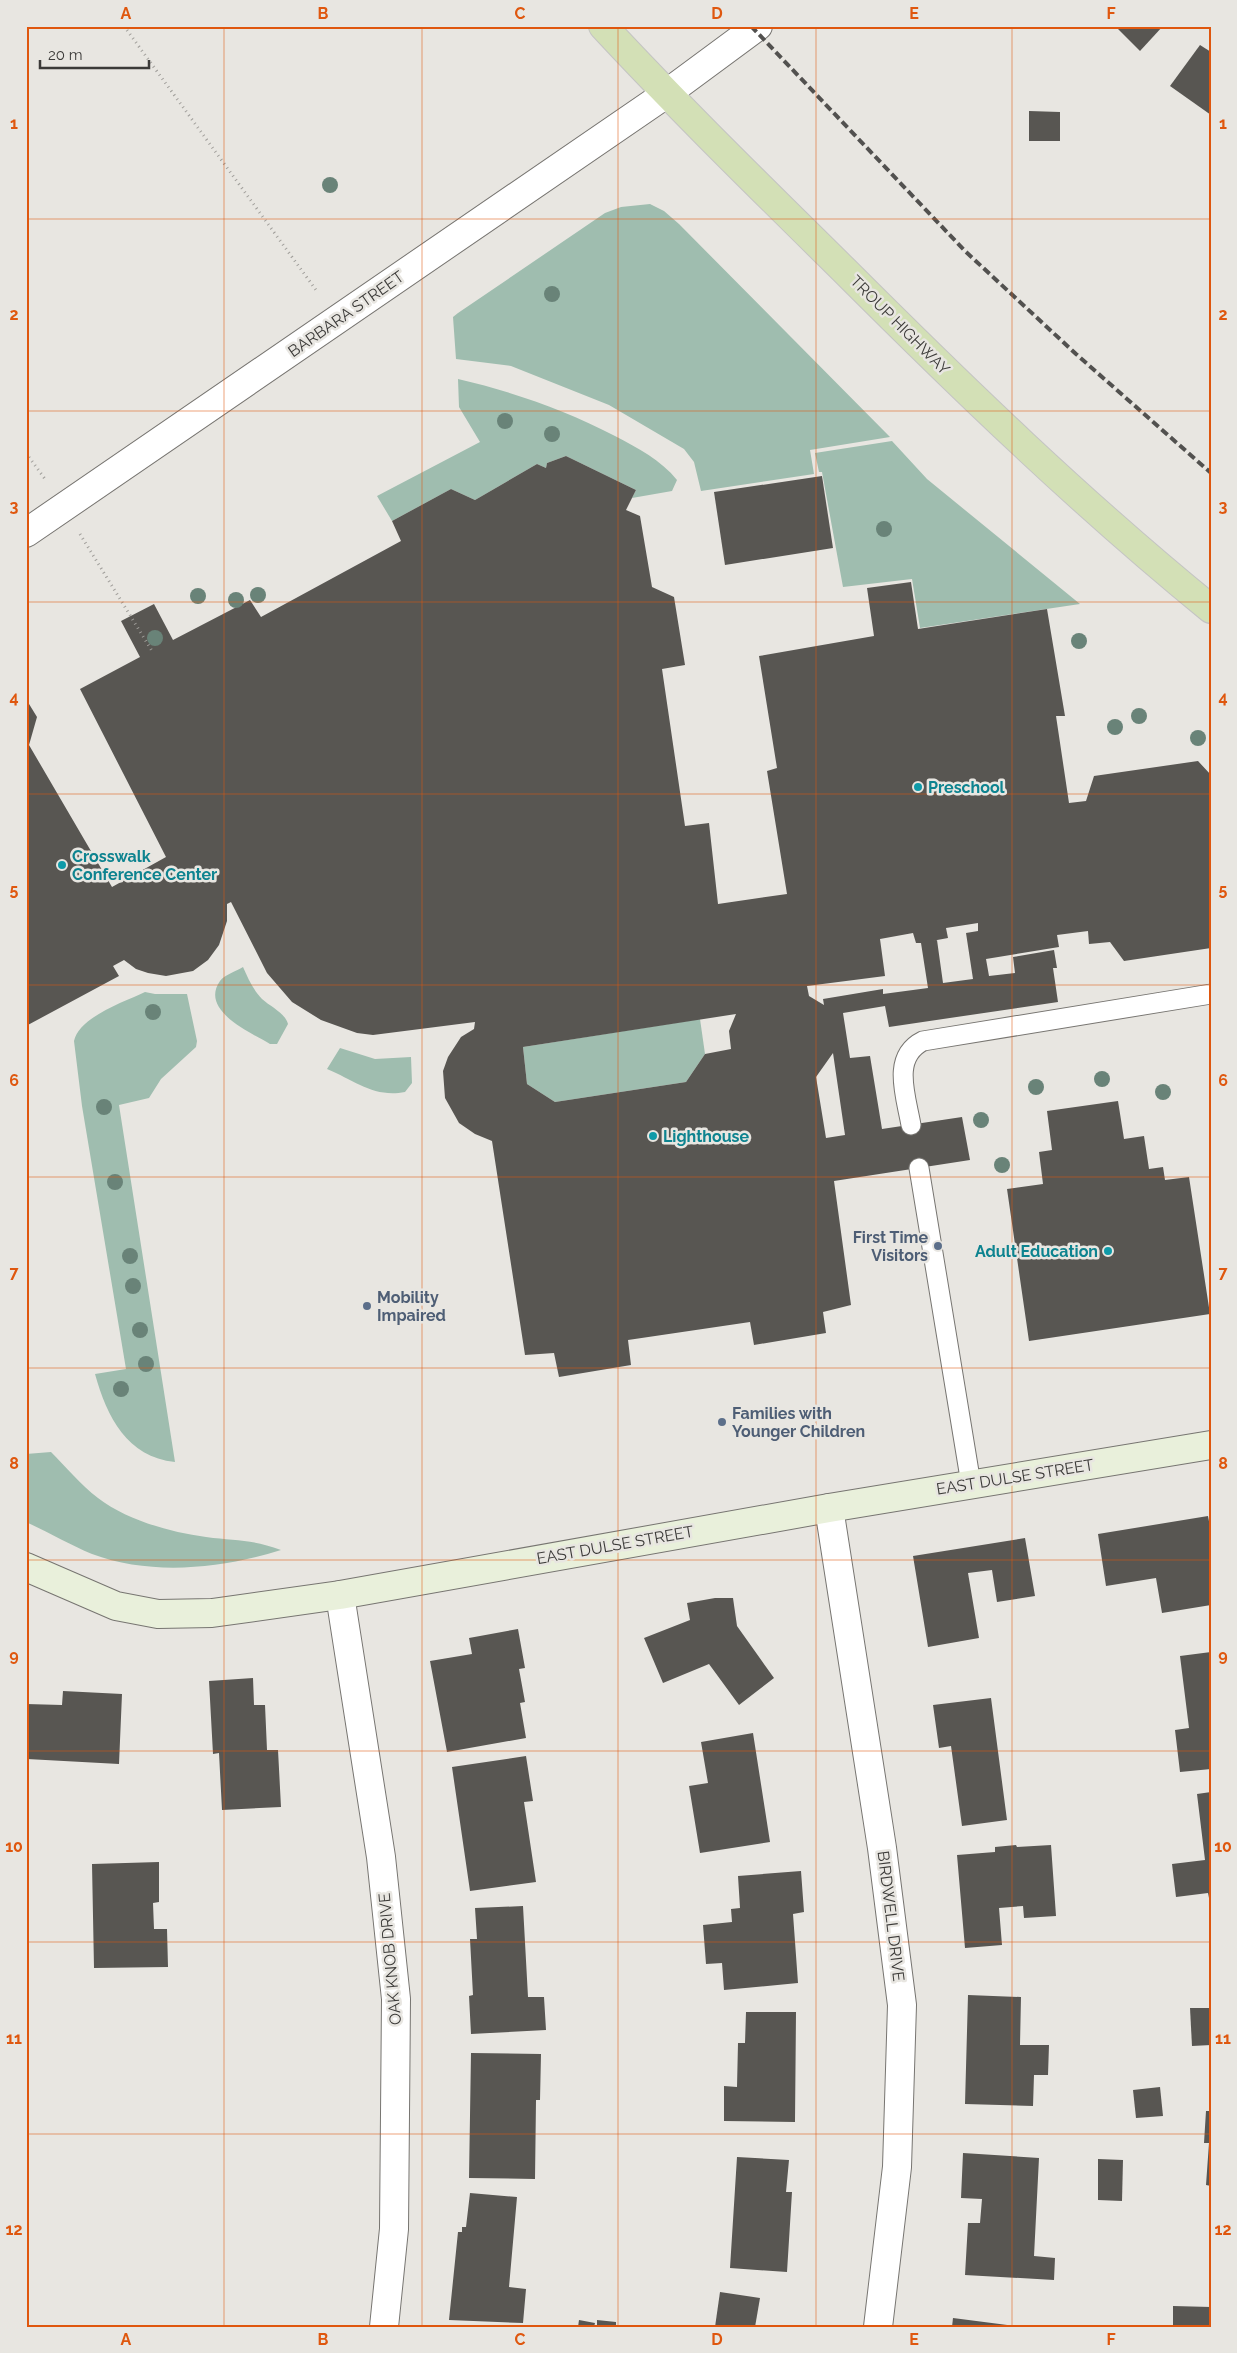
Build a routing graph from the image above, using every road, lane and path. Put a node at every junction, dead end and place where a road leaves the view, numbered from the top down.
1 (124, 26) edge
2 (603, 26) edge
3 (758, 26) edge
4 (666, 94) junction
5 (316, 290) dead end
6 (26, 453) edge
7 (45, 479) dead end
8 (79, 532) dead end
9 (26, 533) edge
10 (1211, 609) edge
11 (152, 651) dead end
12 (1211, 994) edge
13 (911, 1125) dead end
14 (919, 1168) dead end
15 (1211, 1446) edge
16 (971, 1484) junction
17 (829, 1508) junction
18 (26, 1567) edge
19 (340, 1595) junction
20 (384, 2327) edge
21 (878, 2327) edge

1 - 5 path
2 - 4 main road, TROUP HIGHWAY
3 - 4 street, BARBARA STREET
4 - 9 street, BARBARA STREET
4 - 10 main road, TROUP HIGHWAY
6 - 7 path
8 - 11 path
12 - 13 lane
14 - 16 lane
15 - 16 street, EAST DULSE STREET
16 - 17 street, EAST DULSE STREET
17 - 19 street, EAST DULSE STREET
17 - 21 street, BIRDWELL DRIVE
18 - 19 street, EAST DULSE STREET
19 - 20 street, OAK KNOB DRIVE

